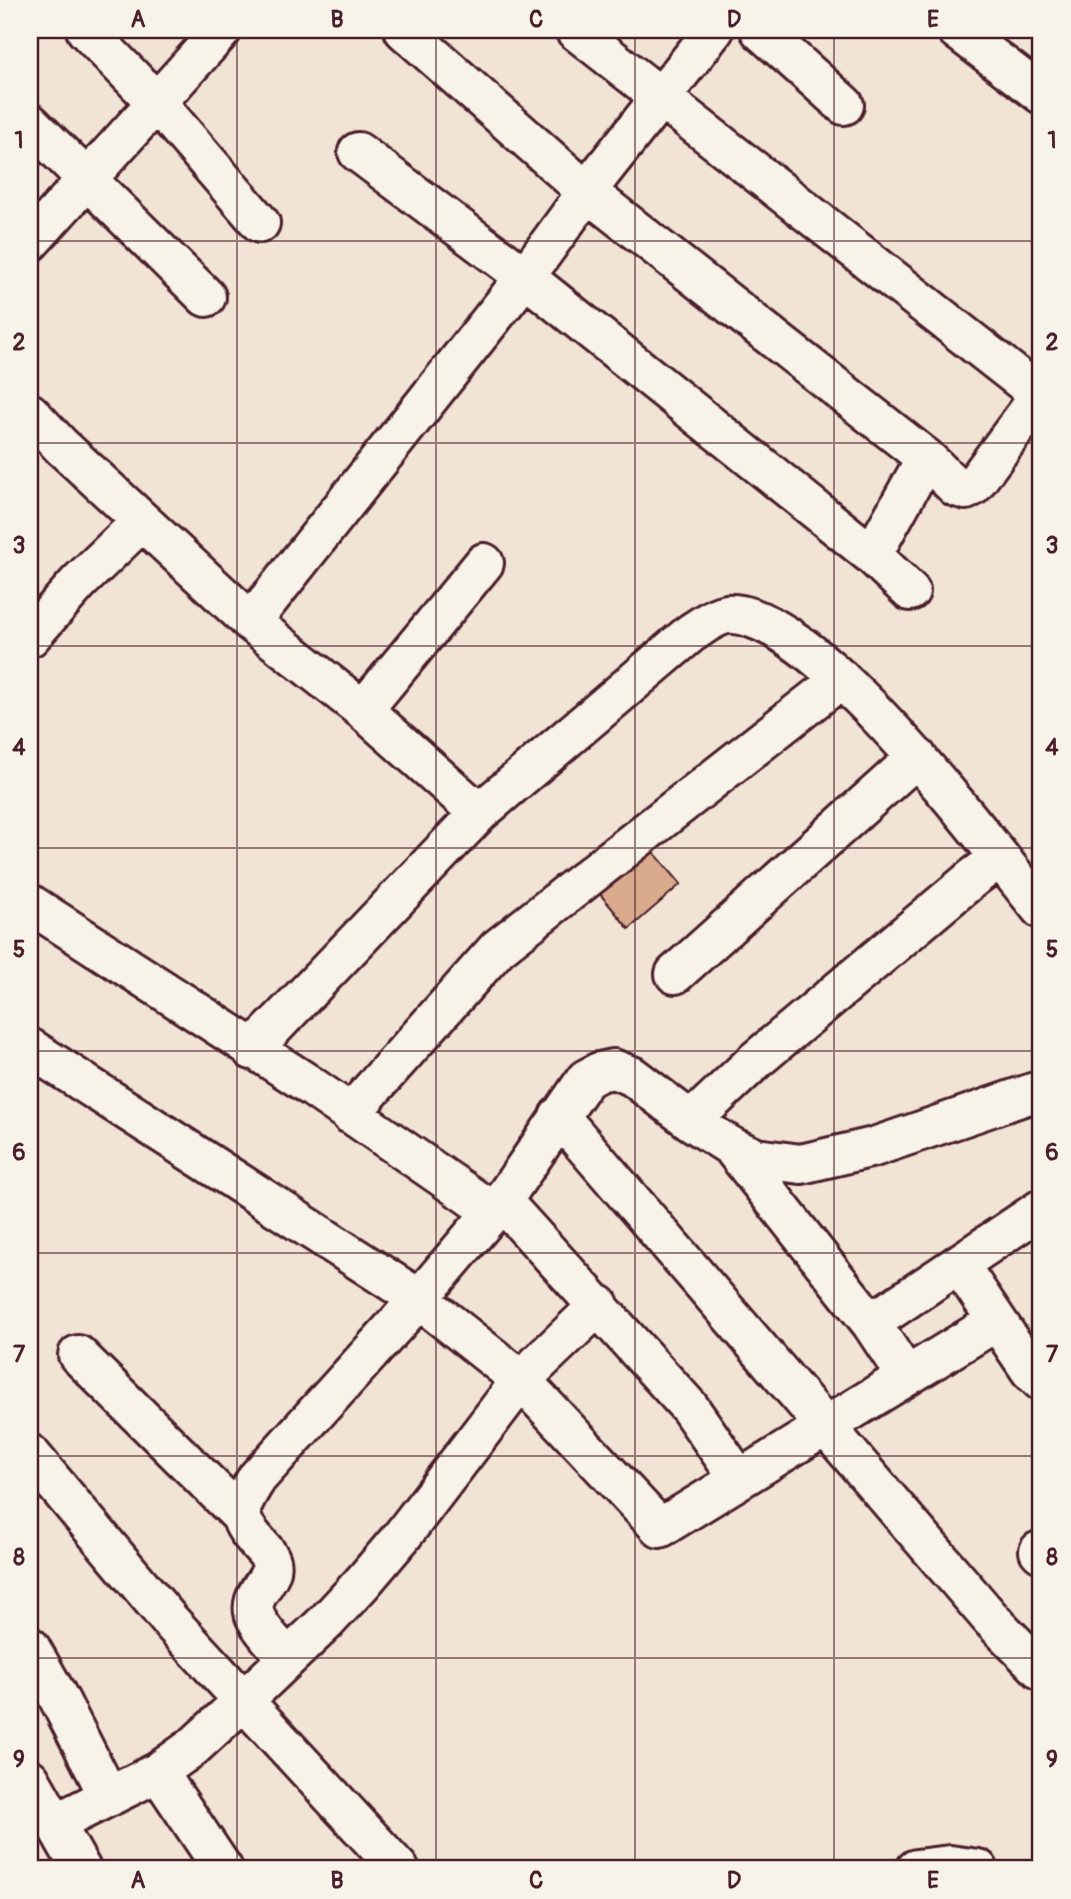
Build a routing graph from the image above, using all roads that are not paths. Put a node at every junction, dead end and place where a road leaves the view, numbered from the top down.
1 (86, 30) edge
2 (222, 30) edge
3 (404, 30) edge
4 (575, 30) edge
5 (714, 30) edge
6 (760, 30) edge
7 (957, 30) edge
8 (1041, 94) edge
9 (662, 96) junction
10 (157, 103) junction
11 (844, 105) dead end
12 (30, 123) edge
13 (358, 152) dead end
14 (87, 179) junction
15 (587, 192) junction
16 (260, 223) dead end
17 (30, 242) edge
18 (525, 277) junction
19 (206, 298) dead end
20 (1041, 394) edge
21 (30, 413) edge
22 (926, 458) junction
23 (141, 522) junction
24 (872, 555) junction
25 (484, 563) dead end
26 (910, 591) dead end
27 (251, 622) junction
28 (30, 637) edge
29 (841, 679) junction
30 (363, 710) junction
31 (918, 757) junction
32 (480, 813) junction
33 (1000, 858) junction
34 (30, 904) edge
35 (1041, 909) edge
36 (675, 974) dead end
37 (30, 1048) edge
38 (252, 1050) junction
39 (1041, 1090) edge
40 (350, 1114) junction
41 (559, 1116) junction
42 (691, 1121) junction
43 (732, 1147) junction
44 (498, 1207) junction
45 (1041, 1209) edge
46 (960, 1266) junction
47 (419, 1299) junction
48 (598, 1305) junction
49 (997, 1321) junction
50 (871, 1324) junction
51 (78, 1355) dead end
52 (906, 1376) junction
53 (521, 1380) junction
54 (1041, 1381) edge
55 (825, 1426) junction
56 (30, 1454) edge
57 (739, 1479) junction
58 (240, 1516) junction
59 (30, 1647) edge
60 (287, 1658) junction
61 (1041, 1670) edge
62 (243, 1701) junction
63 (158, 1772) junction
64 (30, 1779) edge
65 (109, 1797) junction
66 (56, 1823) junction
67 (81, 1869) edge
68 (223, 1869) edge
69 (399, 1869) edge
70 (916, 1869) edge
71 (978, 1869) edge

1 - 10 street
2 - 10 street
3 - 15 street
4 - 9 street
5 - 9 street
6 - 11 street
7 - 8 street
9 - 15 street
9 - 20 street
10 - 14 street
10 - 16 street
12 - 14 street
13 - 18 street
14 - 17 street
14 - 19 street
15 - 18 street
15 - 22 street
18 - 24 street
18 - 27 street
20 - 22 street
21 - 23 street
22 - 24 street
23 - 27 street
23 - 28 street
24 - 26 street
25 - 30 street
27 - 30 street
29 - 31 street
29 - 32 street
29 - 40 street
30 - 32 street
31 - 33 street
31 - 36 street
32 - 38 street
33 - 35 street
33 - 42 street
34 - 38 street
37 - 47 street
38 - 40 street
39 - 43 street
40 - 44 street
41 - 42 street
41 - 44 street
41 - 55 street
42 - 43 street
43 - 50 street
44 - 47 street
44 - 48 street
45 - 46 street
46 - 49 street
46 - 50 street
47 - 53 street
47 - 58 street
48 - 53 street
48 - 57 street
49 - 52 street
49 - 54 street
50 - 52 street
51 - 58 street
52 - 55 street
53 - 57 street
53 - 60 street
55 - 57 street
55 - 61 street
56 - 62 street
58 - 60 street
59 - 65 street
60 - 62 street
62 - 63 street
62 - 69 street
63 - 65 street
63 - 68 street
64 - 66 street
65 - 66 street
66 - 67 street
70 - 71 street

